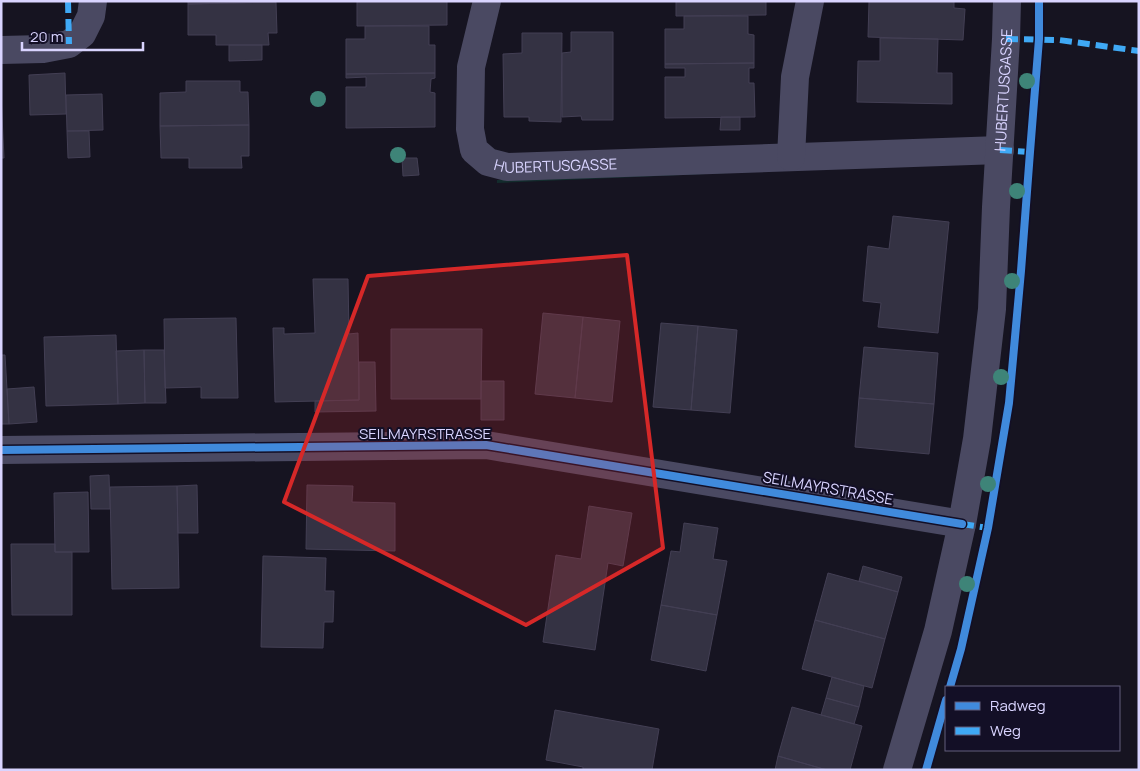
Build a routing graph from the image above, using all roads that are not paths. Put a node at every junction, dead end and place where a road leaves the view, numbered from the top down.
1 (93, 1) edge
2 (487, 1) edge
3 (810, 1) edge
4 (1007, 1) edge
5 (1, 50) edge
6 (1000, 150) junction
7 (792, 157) junction
8 (1, 450) edge
9 (962, 524) junction
10 (897, 770) edge

1 - 5 street
2 - 7 street, HUBERTUSGASSE
3 - 7 street
4 - 6 street, HUBERTUSGASSE
6 - 7 street, HUBERTUSGASSE
6 - 9 street
8 - 9 street, SEILMAYRSTRASSE
9 - 10 street

